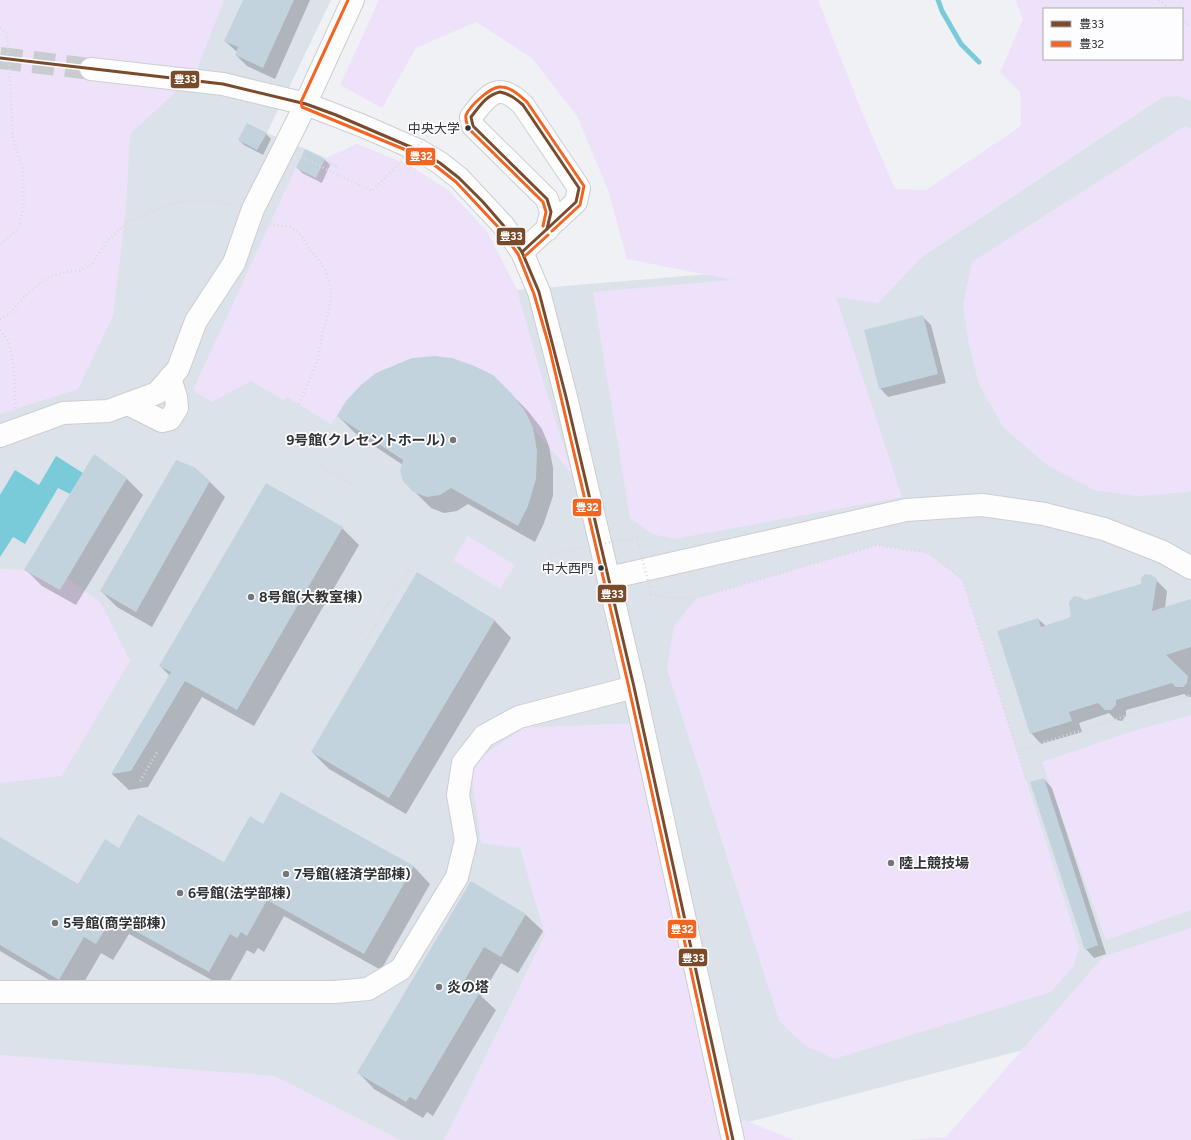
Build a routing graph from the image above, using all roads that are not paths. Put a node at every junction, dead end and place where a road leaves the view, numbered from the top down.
1 (353, 0) edge
2 (91, 69) tunnel mouth
3 (306, 104) junction
4 (546, 230) junction
5 (522, 252) junction
6 (170, 378) junction
7 (128, 404) junction
8 (7, 434) edge
9 (1191, 568) edge
10 (608, 578) junction
11 (634, 687) junction
12 (0, 992) edge
13 (733, 1140) edge

1 - 3 street
2 - 3 street
3 - 5 street
3 - 6 street
4 - 4 street
4 - 5 street
5 - 10 street
6 - 7 street
6 - 7 street
7 - 8 street
9 - 10 street
10 - 11 street
11 - 12 street
11 - 13 street

